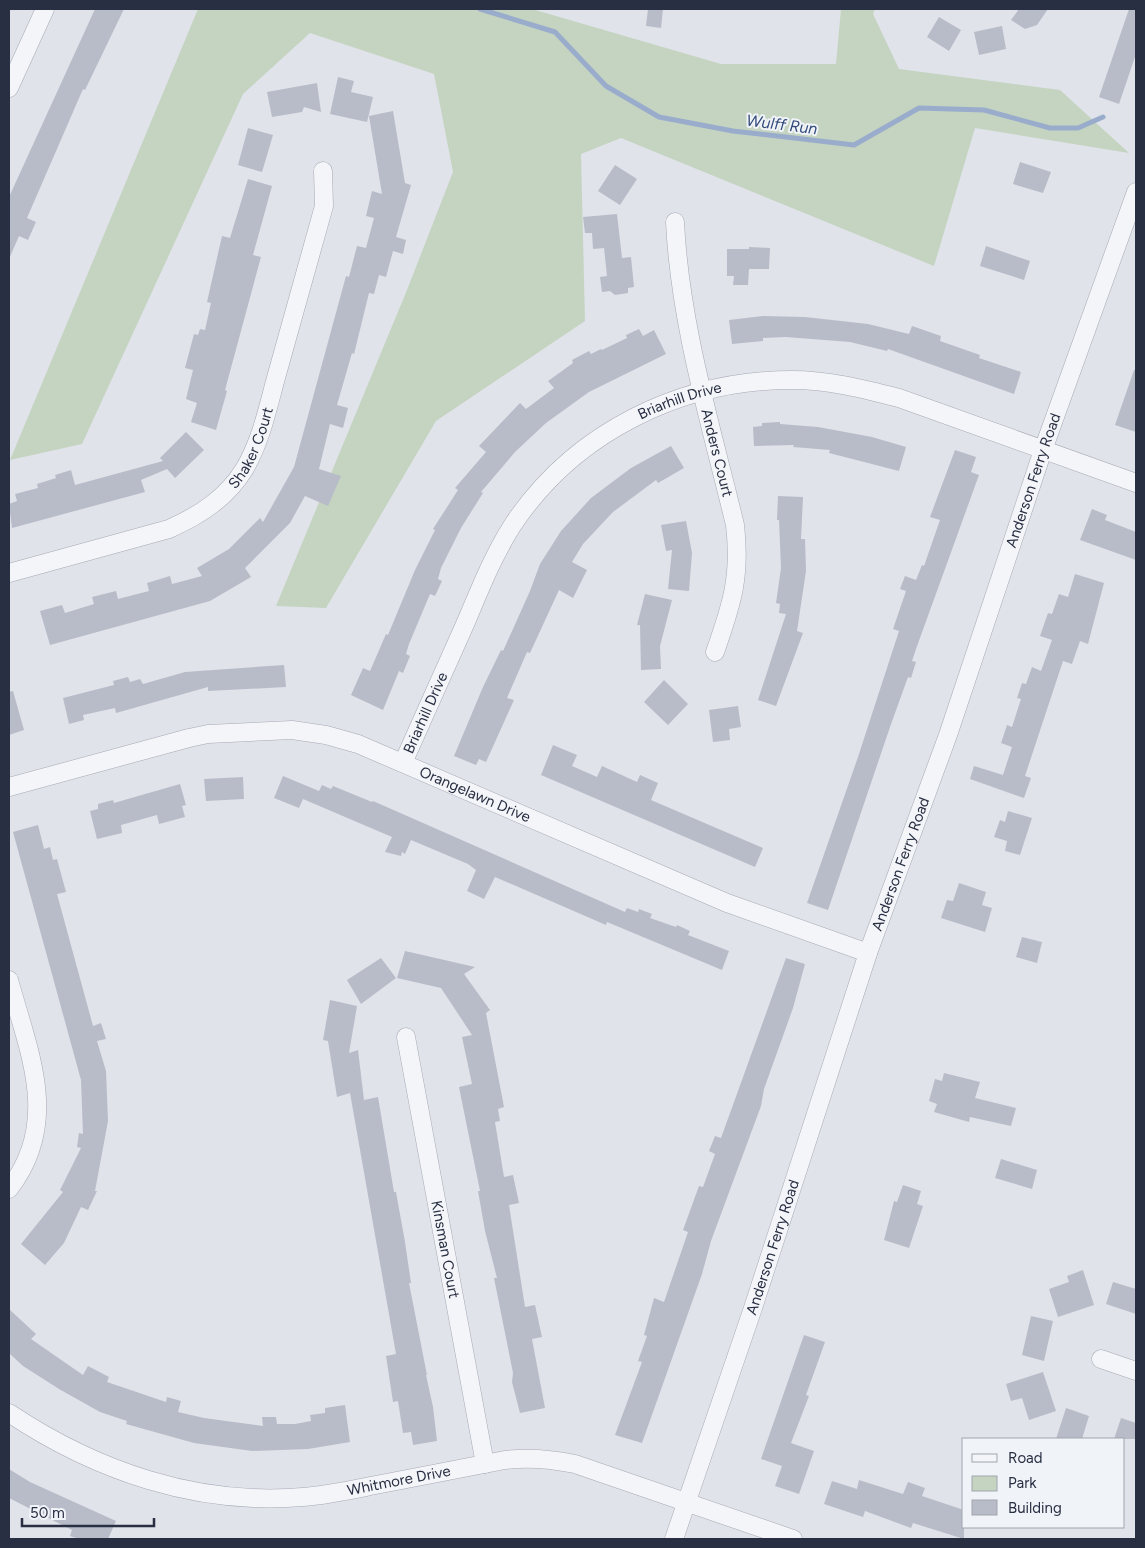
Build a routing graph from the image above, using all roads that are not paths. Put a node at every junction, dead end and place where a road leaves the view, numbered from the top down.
1 (45, 9) edge
2 (9, 88) edge
3 (323, 171) dead end
4 (1136, 192) edge
5 (674, 222) dead end
6 (702, 390) junction
7 (1043, 450) junction
8 (1136, 483) edge
9 (9, 573) edge
10 (716, 652) dead end
11 (403, 763) junction
12 (9, 787) edge
13 (868, 953) junction
14 (9, 980) edge
15 (406, 1037) dead end
16 (9, 1189) edge
17 (1101, 1360) dead end
18 (1136, 1372) edge
19 (9, 1413) edge
20 (485, 1464) junction
21 (686, 1503) junction
22 (674, 1539) edge
23 (793, 1539) edge

1 - 2 street
3 - 9 street, Shaker Court
4 - 7 street, Anderson Ferry Road
5 - 6 street, Anders Court
6 - 7 street, Briarhill Drive
6 - 10 street, Anders Court
6 - 11 street, Briarhill Drive
7 - 8 street, Briarhill Drive
7 - 13 street, Anderson Ferry Road
11 - 12 street, Orangelawn Drive
11 - 13 street, Orangelawn Drive
13 - 21 street, Anderson Ferry Road
14 - 16 street
15 - 20 street, Kinsman Court
17 - 18 street
19 - 20 street, Whitmore Drive
20 - 21 street, Whitmore Drive
21 - 22 street, Anderson Ferry Road
21 - 23 street, Whitmore Drive

